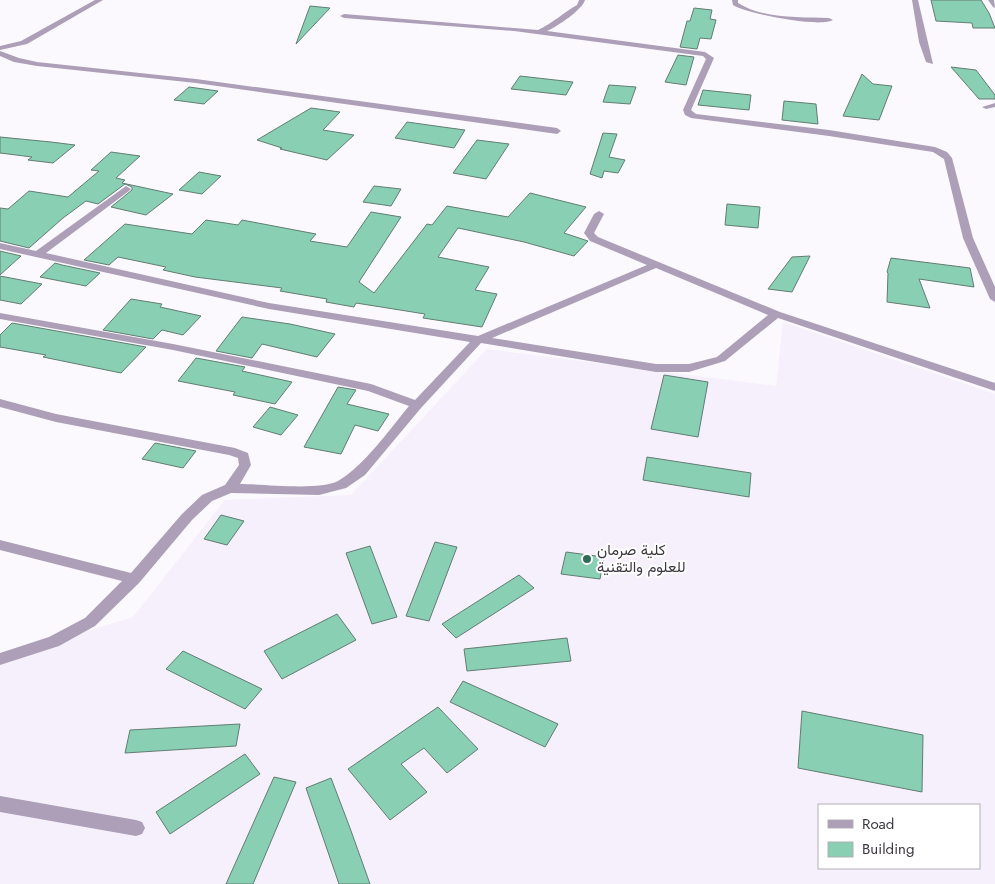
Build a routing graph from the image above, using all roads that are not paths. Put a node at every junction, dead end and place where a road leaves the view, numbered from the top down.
1 (100, 0) edge
2 (582, 0) edge
3 (735, 0) edge
4 (915, 0) edge
5 (991, 0) edge
6 (995, 6) edge
7 (344, 16) dead end
8 (829, 20) dead end
9 (540, 32) junction
10 (0, 48) edge
11 (0, 53) edge
12 (930, 62) dead end
13 (557, 131) dead end
14 (126, 189) dead end
15 (599, 214) dead end
16 (0, 246) edge
17 (38, 254) junction
18 (655, 265) junction
19 (995, 299) edge
20 (776, 314) junction
21 (0, 316) edge
22 (478, 340) junction
23 (995, 387) edge
24 (0, 403) edge
25 (417, 405) junction
26 (230, 488) junction
27 (0, 545) edge
28 (134, 579) junction
29 (0, 659) edge
30 (0, 804) edge
31 (136, 828) dead end

1 - 10 street
2 - 9 street
3 - 8 street
4 - 12 street
5 - 6 street
7 - 9 street
9 - 19 street
11 - 13 street
14 - 17 street
15 - 18 street
16 - 17 street
17 - 22 street
18 - 20 street
18 - 22 street
20 - 22 street
20 - 23 street
21 - 25 street
22 - 25 street
24 - 26 street
25 - 26 street
26 - 28 street
27 - 28 street
28 - 29 street
30 - 31 street

